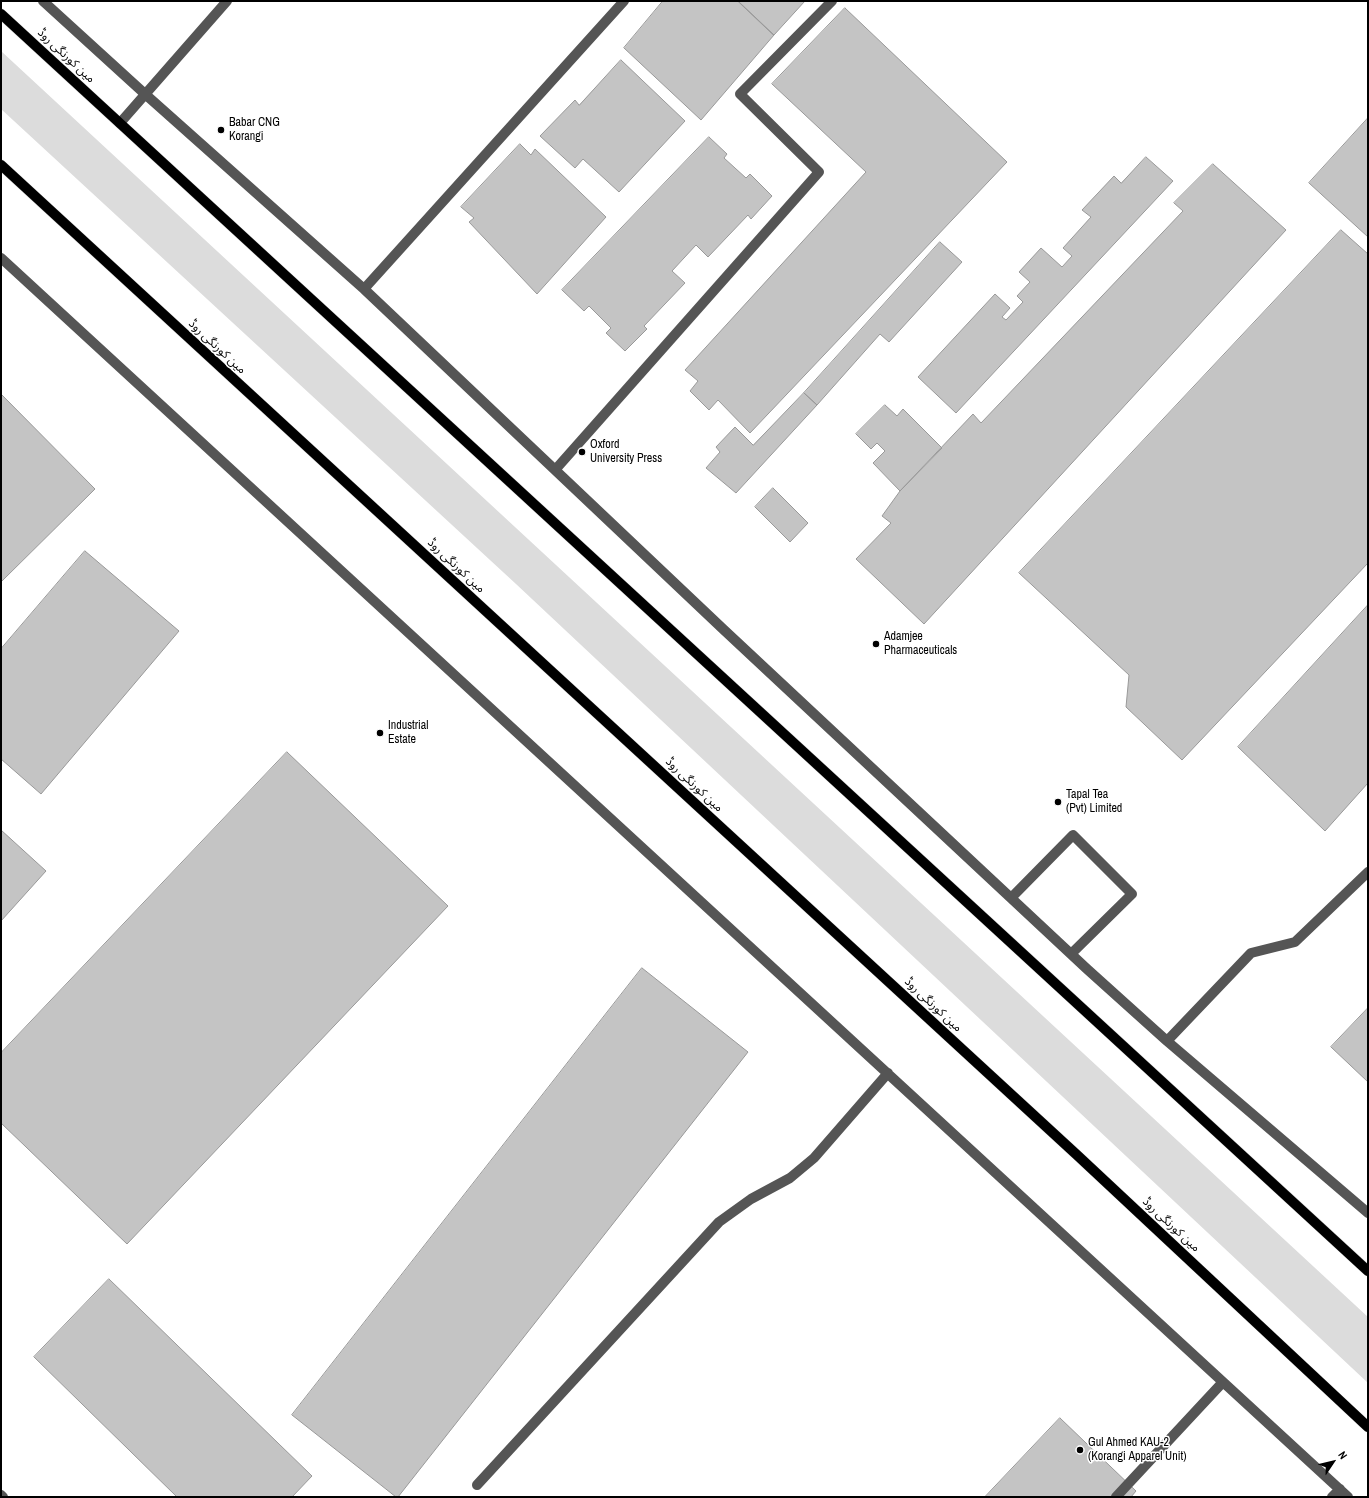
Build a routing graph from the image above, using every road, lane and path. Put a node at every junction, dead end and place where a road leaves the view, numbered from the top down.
1 (43, 1) edge
2 (227, 1) edge
3 (624, 1) edge
4 (832, 1) edge
5 (1, 14) edge
6 (145, 94) junction
7 (120, 123) junction
8 (1, 165) edge
9 (1, 258) edge
10 (364, 289) junction
11 (555, 470) junction
12 (1368, 872) edge
13 (1011, 898) junction
14 (1071, 954) junction
15 (1167, 1041) junction
16 (888, 1073) junction
17 (1368, 1213) edge
18 (1368, 1271) edge
19 (1223, 1382) junction
20 (1368, 1427) edge
21 (478, 1485) dead end
22 (1340, 1489) junction
23 (1116, 1497) edge
24 (1332, 1497) edge
25 (1348, 1497) edge

1 - 6 street
2 - 6 street
3 - 10 street
4 - 11 street
5 - 7 main road, مین کورنگی روڈ
6 - 7 street
6 - 10 street
7 - 18 main road, مین کورنگی روڈ
8 - 20 main road, مین کورنگی روڈ
9 - 16 street
10 - 11 street
11 - 13 street
12 - 15 street
13 - 14 street
13 - 14 street
14 - 15 street
15 - 17 street
16 - 19 street
16 - 21 street
19 - 22 street
19 - 23 street
22 - 24 street
22 - 25 street

